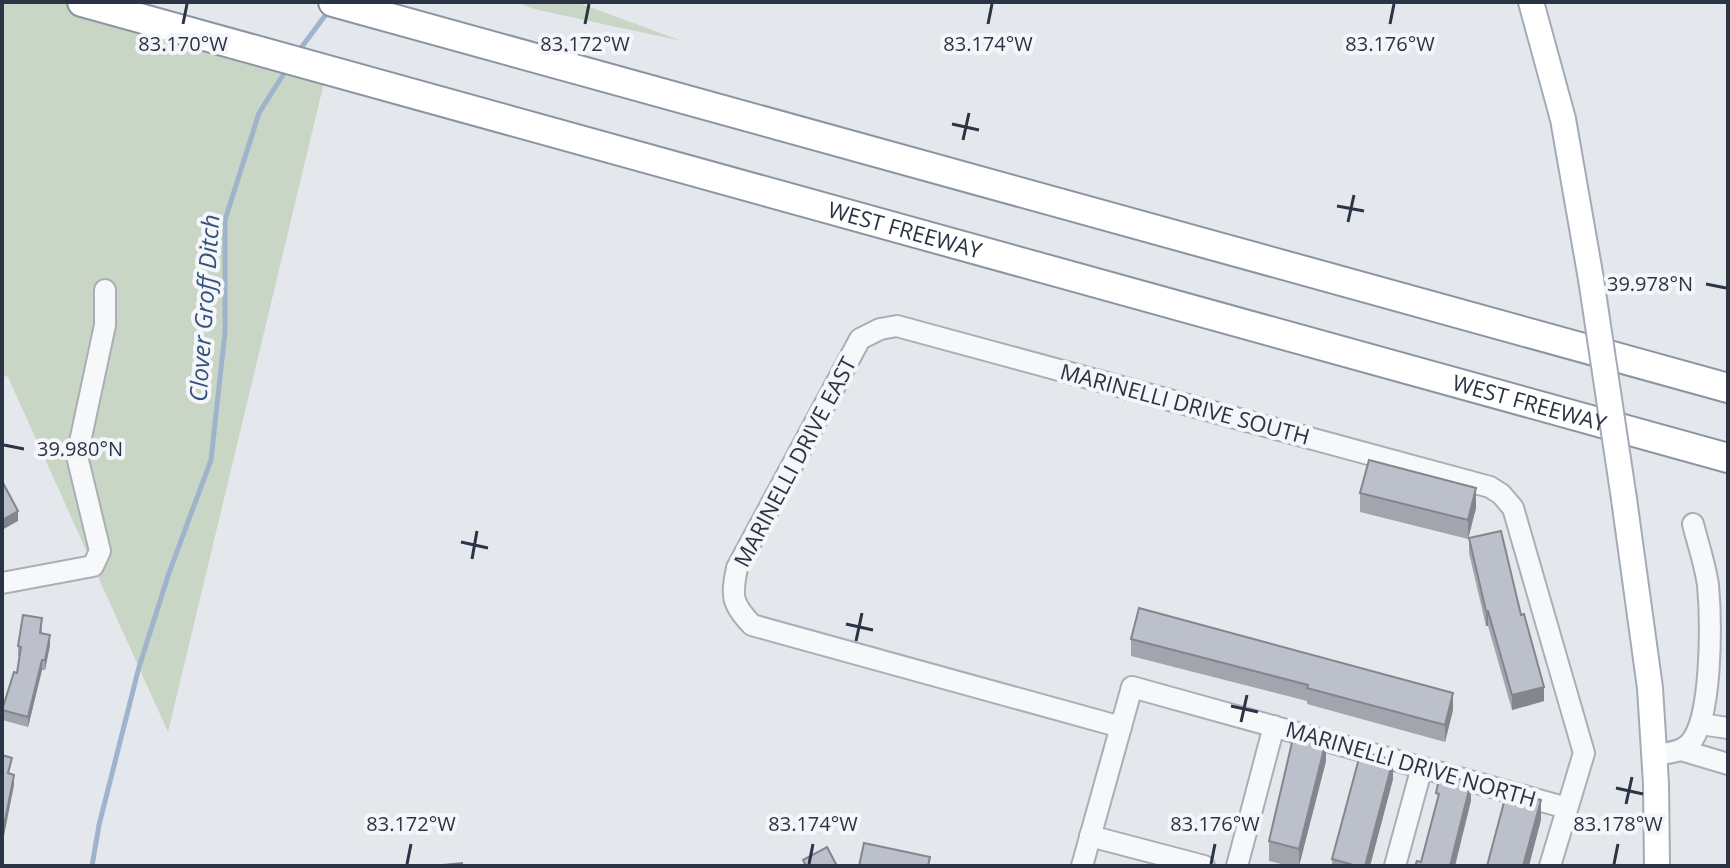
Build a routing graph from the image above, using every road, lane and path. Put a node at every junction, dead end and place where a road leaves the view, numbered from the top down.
1 (82, 2) edge
2 (333, 2) edge
3 (1531, 2) edge
4 (105, 290) dead end
5 (880, 329) joint
6 (1728, 388) edge
7 (1728, 458) edge
8 (1693, 524) dead end
9 (2, 583) edge
10 (1701, 724) junction
11 (1274, 726) junction
12 (1121, 727) junction
13 (1728, 728) edge
14 (1681, 750) junction
15 (1654, 755) junction
16 (1728, 764) edge
17 (1422, 767) junction
18 (1567, 808) junction
19 (1090, 836) junction
20 (1082, 866) edge
21 (1204, 866) edge
22 (1237, 866) edge
23 (1395, 866) edge
24 (1550, 866) edge
25 (1657, 866) edge

1 - 7 highway, WEST FREEWAY
2 - 6 highway
3 - 15 main road, bridge
4 - 9 street
5 - 12 street, MARINELLI DRIVE EAST
5 - 18 street, MARINELLI DRIVE SOUTH
8 - 10 street
10 - 13 street
10 - 14 street
11 - 12 street, MARINELLI DRIVE NORTH
11 - 17 street, MARINELLI DRIVE NORTH
11 - 22 street
12 - 19 street
14 - 15 street
14 - 16 street
15 - 25 main road
17 - 18 street, MARINELLI DRIVE NORTH
17 - 23 street
18 - 24 street
19 - 20 street
19 - 21 street

